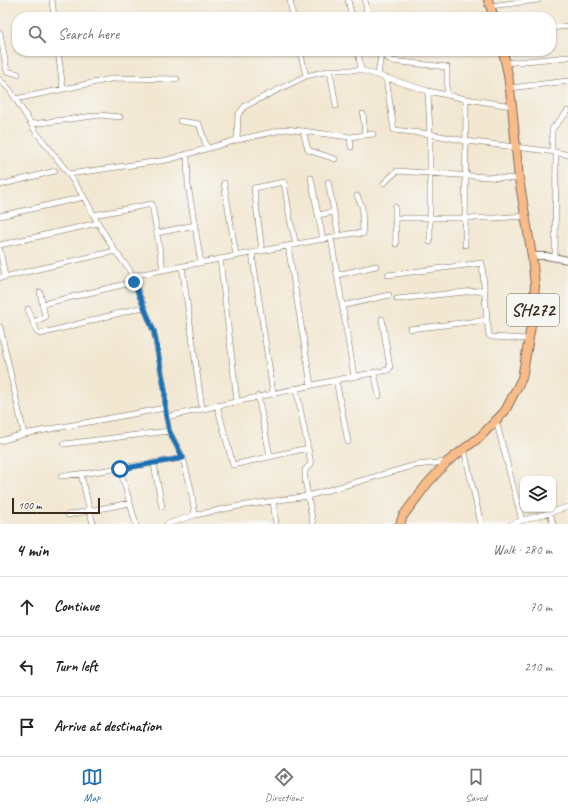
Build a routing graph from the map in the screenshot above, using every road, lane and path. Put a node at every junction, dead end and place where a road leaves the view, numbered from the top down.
1 (52, 0) edge
2 (290, 0) edge
3 (348, 0) edge
4 (365, 0) edge
5 (538, 0) edge
6 (489, 3) edge
7 (53, 12) edge
8 (292, 12) edge
9 (351, 12) edge
10 (367, 12) edge
11 (568, 26) edge
12 (556, 27) edge
13 (0, 33) edge
14 (59, 56) edge
15 (301, 56) edge
16 (359, 56) edge
17 (380, 56) edge
18 (386, 56) edge
19 (504, 56) edge
20 (568, 57) edge
21 (505, 63) junction
22 (361, 70) junction
23 (330, 71) junction
24 (18, 74) dead end
25 (378, 75) junction
26 (306, 76) junction
27 (386, 78) junction
28 (177, 79) dead end
29 (0, 80) edge
30 (568, 82) edge
31 (510, 88) junction
32 (63, 89) junction
33 (428, 91) junction
34 (447, 95) junction
35 (16, 99) junction
36 (466, 99) junction
37 (336, 106) dead end
38 (512, 106) junction
39 (568, 111) edge
40 (363, 114) dead end
41 (120, 117) dead end
42 (180, 121) dead end
43 (32, 124) junction
44 (303, 131) junction
45 (373, 134) dead end
46 (430, 134) junction
47 (365, 135) junction
48 (350, 137) junction
49 (236, 140) junction
50 (466, 141) junction
51 (351, 147) dead end
52 (516, 147) junction
53 (207, 148) junction
54 (554, 151) junction
55 (187, 154) junction
56 (568, 155) edge
57 (335, 159) dead end
58 (55, 171) dead end
59 (429, 173) junction
60 (69, 174) junction
61 (466, 176) junction
62 (311, 178) dead end
63 (518, 179) junction
64 (328, 182) dead end
65 (224, 183) dead end
66 (384, 183) dead end
67 (0, 185) edge
68 (357, 196) dead end
69 (84, 197) junction
70 (395, 207) dead end
71 (334, 212) junction
72 (94, 215) junction
73 (318, 215) junction
74 (0, 216) edge
75 (525, 216) junction
76 (395, 218) junction
77 (466, 218) junction
78 (430, 219) junction
79 (98, 223) junction
80 (195, 225) junction
81 (157, 232) junction
82 (339, 237) junction
83 (331, 238) junction
84 (323, 240) junction
85 (430, 242) dead end
86 (396, 244) dead end
87 (0, 245) edge
88 (296, 245) junction
89 (465, 245) dead end
90 (288, 246) junction
91 (0, 250) edge
92 (115, 251) junction
93 (262, 251) junction
94 (252, 252) junction
95 (236, 255) junction
96 (532, 256) junction
97 (554, 257) junction
98 (220, 259) junction
99 (568, 260) edge
100 (201, 262) junction
101 (182, 266) junction
102 (376, 266) dead end
103 (163, 270) junction
104 (337, 275) junction
105 (388, 275) dead end
106 (3, 277) edge
107 (133, 279) junction
108 (484, 290) junction
109 (40, 292) dead end
110 (389, 296) dead end
111 (397, 299) dead end
112 (43, 304) junction
113 (342, 306) junction
114 (143, 307) junction
115 (28, 309) dead end
116 (382, 319) dead end
117 (486, 320) junction
118 (34, 322) junction
119 (0, 327) edge
120 (410, 329) dead end
121 (528, 339) junction
122 (374, 372) junction
123 (354, 376) junction
124 (336, 380) junction
125 (311, 385) junction
126 (296, 388) junction
127 (274, 393) junction
128 (258, 396) junction
129 (379, 396) dead end
130 (237, 401) junction
131 (218, 405) junction
132 (165, 408) junction
133 (202, 408) junction
134 (166, 417) junction
135 (496, 420) junction
136 (169, 431) junction
137 (24, 434) junction
138 (0, 441) edge
139 (348, 442) dead end
140 (64, 444) dead end
141 (308, 448) junction
142 (464, 449) junction
143 (270, 456) junction
144 (183, 458) junction
145 (448, 462) junction
146 (154, 464) junction
147 (120, 469) junction
148 (81, 474) junction
149 (61, 476) dead end
150 (308, 496) junction
151 (273, 501) junction
152 (130, 503) junction
153 (162, 506) dead end
154 (568, 507) edge
155 (556, 510) edge
156 (90, 511) junction
157 (550, 512) joint
158 (68, 515) dead end
159 (195, 515) junction
160 (522, 521) junction
161 (177, 522) edge
162 (93, 524) edge
163 (136, 524) edge
164 (167, 524) edge
165 (276, 524) edge
166 (313, 524) edge
167 (400, 524) edge
168 (481, 524) edge
169 (511, 524) edge
170 (553, 524) edge

1 - 7 street
2 - 8 street
3 - 9 street
4 - 10 street
5 - 6 street
11 - 12 street
13 - 24 street
14 - 32 street
15 - 26 street
16 - 22 street
17 - 25 street
18 - 34 street
19 - 21 main road, SH272
20 - 21 street
21 - 31 main road, SH272
22 - 23 street
22 - 25 street
23 - 26 street
23 - 37 street
25 - 27 street
26 - 49 street
27 - 33 street
27 - 46 street
28 - 32 street
29 - 35 street
30 - 31 street
31 - 38 main road, SH272
32 - 35 street
33 - 34 street
33 - 46 street
34 - 36 street
35 - 43 street
36 - 38 street
36 - 50 street
38 - 52 main road, SH272
39 - 54 street
40 - 47 street
41 - 43 street
42 - 53 street
43 - 60 street
44 - 48 street
44 - 49 street
44 - 57 street
45 - 47 street
46 - 50 street
46 - 59 street
47 - 48 street
48 - 51 street
49 - 53 street
50 - 52 street
50 - 61 street
52 - 54 street
52 - 63 main road, SH272
53 - 55 street
54 - 56 street
54 - 97 street
55 - 60 street
55 - 80 street
58 - 67 street
59 - 61 street
59 - 66 street
59 - 78 street
60 - 69 street
61 - 63 street
61 - 77 street
62 - 73 street
63 - 75 main road, SH272
64 - 71 street
65 - 95 street
68 - 82 street
69 - 72 street
69 - 74 street
70 - 76 street
71 - 73 street
71 - 82 street
72 - 79 street
72 - 81 street
73 - 84 street
75 - 77 street
75 - 96 main road, SH272
76 - 78 street
76 - 86 street
77 - 78 street
77 - 89 street
78 - 85 street
79 - 87 street
79 - 92 street
80 - 81 street
80 - 100 street
81 - 103 street
82 - 83 street
83 - 84 street
83 - 104 street
84 - 88 street
88 - 90 street
88 - 93 street
90 - 93 street
90 - 125 street
91 - 106 street
92 - 106 street
92 - 107 street
93 - 94 street
94 - 95 street
94 - 127 street
95 - 98 street
96 - 97 street
96 - 121 main road, SH272
97 - 99 street
98 - 100 street
98 - 130 street
100 - 101 street
101 - 103 street
101 - 133 street
102 - 104 street
103 - 107 street
104 - 113 street
105 - 108 street
107 - 112 street
107 - 114 street
108 - 111 street
108 - 117 street
109 - 112 street
110 - 113 street
112 - 118 street
113 - 123 street
114 - 118 street
114 - 132 street
115 - 118 street
116 - 122 street
117 - 120 street
117 - 121 street
119 - 137 street
121 - 135 main road, SH272
122 - 123 street
122 - 129 street
123 - 124 street
124 - 125 street
124 - 139 street
125 - 126 street
126 - 127 street
126 - 141 street
127 - 128 street
128 - 130 street
128 - 143 street
130 - 131 street
131 - 133 street
131 - 143 street
132 - 134 street
132 - 137 street
133 - 134 street
134 - 136 street
135 - 142 main road, SH272
135 - 160 street
136 - 140 street
136 - 144 street
137 - 138 street
141 - 143 street
141 - 150 street
142 - 145 main road, SH272
142 - 168 street
144 - 146 street
144 - 159 street
145 - 150 street
145 - 167 main road, SH272
146 - 147 street
146 - 153 street
147 - 148 street
147 - 152 street
148 - 149 street
148 - 156 street
150 - 151 street
150 - 166 street
151 - 159 street
151 - 165 street
152 - 156 street
152 - 163 street
154 - 155 street
156 - 158 street
156 - 162 street
157 - 160 street
157 - 170 street
159 - 161 street
160 - 169 street
161 - 164 street

